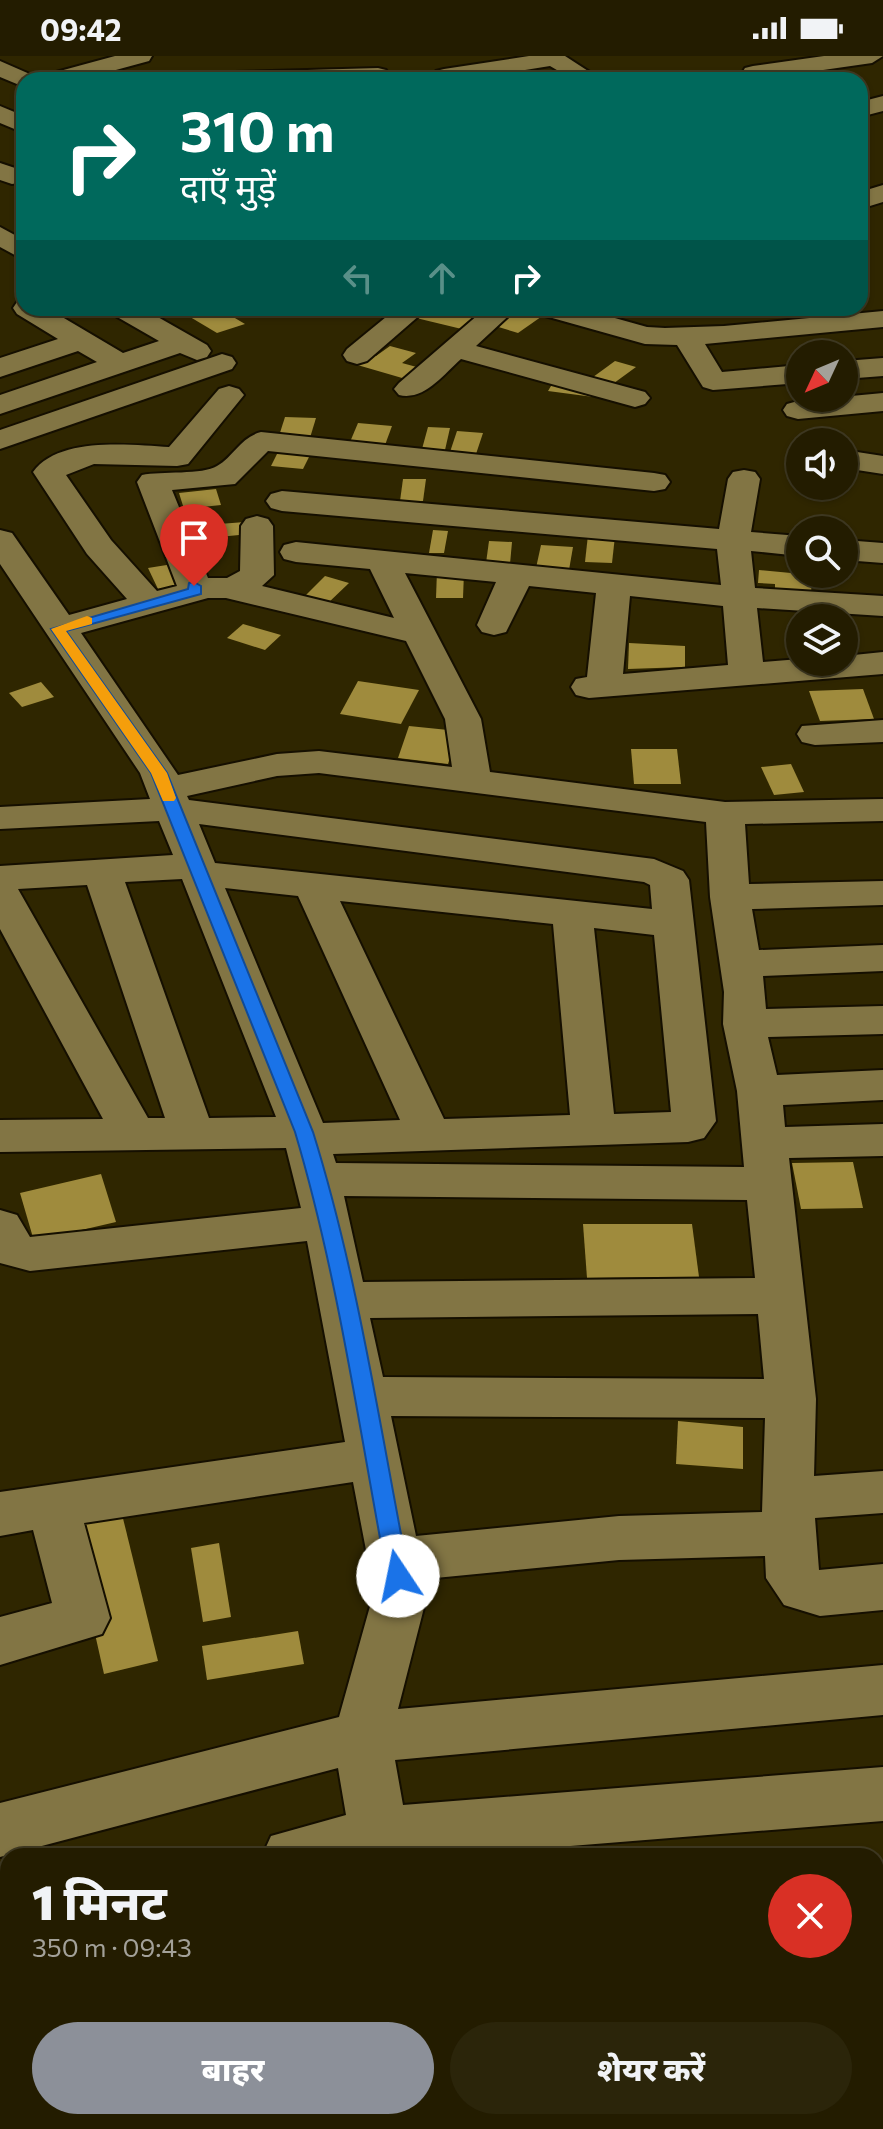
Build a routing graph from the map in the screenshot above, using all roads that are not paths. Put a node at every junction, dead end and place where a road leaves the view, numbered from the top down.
1 (141, 56) edge
2 (354, 56) edge
3 (872, 56) edge
4 (505, 66) junction
5 (315, 71) edge
6 (82, 72) edge
7 (272, 72) edge
8 (375, 72) edge
9 (458, 72) edge
10 (514, 72) edge
11 (576, 72) edge
12 (755, 72) edge
13 (0, 113) edge
14 (16, 133) edge
15 (34, 316) edge
16 (135, 316) edge
17 (404, 316) edge
18 (494, 316) edge
19 (577, 316) edge
20 (868, 316) edge
21 (686, 337) junction
22 (81, 340) junction
23 (181, 343) junction
24 (883, 347) edge
25 (455, 349) junction
26 (357, 355) dead end
27 (120, 364) junction
28 (883, 367) edge
29 (0, 368) edge
30 (858, 369) edge
31 (230, 377) junction
32 (786, 377) edge
33 (409, 389) dead end
34 (635, 398) dead end
35 (2, 402) edge
36 (883, 402) edge
37 (858, 404) edge
38 (7, 438) edge
39 (177, 457) junction
40 (858, 461) edge
41 (883, 465) edge
42 (49, 472) junction
43 (744, 479) dead end
44 (153, 482) junction
45 (654, 482) dead end
46 (282, 501) dead end
47 (257, 526) dead end
48 (0, 540) edge
49 (733, 541) junction
50 (786, 545) edge
51 (858, 551) edge
52 (296, 552) dead end
53 (883, 553) edge
54 (382, 561) junction
55 (517, 574) junction
56 (614, 584) junction
57 (233, 589) junction
58 (196, 591) junction
59 (738, 597) junction
60 (149, 603) junction
61 (883, 606) edge
62 (494, 625) dead end
63 (58, 629) junction
64 (419, 634) junction
65 (883, 663) edge
66 (747, 674) junction
67 (883, 731) edge
68 (815, 734) dead end
69 (472, 779) junction
70 (169, 799) junction
71 (883, 810) edge
72 (725, 813) junction
73 (0, 818) edge
74 (197, 870) junction
75 (102, 872) junction
76 (0, 878) edge
77 (313, 885) junction
78 (0, 892) edge
79 (883, 893) edge
80 (730, 897) junction
81 (572, 913) junction
82 (673, 924) junction
83 (883, 958) edge
84 (739, 964) junction
85 (883, 1020) edge
86 (744, 1024) junction
87 (883, 1085) edge
88 (759, 1091) junction
89 (594, 1131) junction
90 (192, 1133) junction
91 (134, 1134) junction
92 (429, 1135) junction
93 (0, 1136) edge
94 (883, 1140) edge
95 (767, 1164) junction
96 (314, 1168) junction
97 (0, 1227) edge
98 (781, 1296) junction
99 (345, 1300) junction
100 (363, 1396) junction
101 (791, 1399) junction
102 (375, 1458) junction
103 (883, 1492) edge
104 (54, 1508) junction
105 (0, 1514) edge
106 (789, 1516) junction
107 (394, 1560) junction
108 (883, 1587) edge
109 (0, 1641) edge
110 (883, 1690) edge
111 (362, 1738) junction
112 (883, 1794) edge
113 (0, 1830) edge
114 (381, 1845) edge
115 (357, 1848) edge

1 - 6 street
2 - 8 street
3 - 12 street
4 - 9 street
4 - 10 street
4 - 11 street
5 - 7 street
13 - 14 street
15 - 22 street
16 - 23 street
17 - 26 street
18 - 25 street
19 - 21 street
20 - 21 street
20 - 24 street
21 - 32 street
22 - 27 street
22 - 29 street
23 - 27 street
23 - 31 street
25 - 33 street
25 - 34 street
27 - 35 street
28 - 30 street
31 - 38 street
31 - 39 street
36 - 37 street
38 - 42 street
39 - 42 street
39 - 44 street
40 - 41 street
42 - 60 street
43 - 49 street
44 - 45 street
44 - 58 street
46 - 49 street
47 - 57 street
48 - 63 street
49 - 50 street
49 - 59 street
51 - 53 street
52 - 54 street
54 - 55 street
54 - 64 street
55 - 56 street
55 - 62 street
56 - 59 street
56 - 66 street
57 - 58 street
57 - 64 street
58 - 60 street
59 - 61 street
59 - 66 street
60 - 63 street
63 - 70 street
64 - 69 street
65 - 66 street
67 - 68 street
69 - 70 street
69 - 72 street
70 - 73 street
70 - 74 street
70 - 82 street
71 - 72 street
72 - 80 street
74 - 75 street
74 - 77 street
74 - 96 street
75 - 76 street
75 - 90 street
77 - 81 street
77 - 92 street
78 - 91 street
79 - 80 street
80 - 84 street
81 - 82 street
81 - 89 street
82 - 89 street
83 - 84 street
84 - 86 street
85 - 86 street
86 - 88 street
87 - 88 street
88 - 95 street
89 - 92 street
90 - 91 street
90 - 96 street
91 - 93 street
92 - 96 street
94 - 95 street
95 - 96 street
95 - 98 street
96 - 97 street
96 - 99 street
98 - 99 street
98 - 101 street
99 - 100 street
100 - 101 street
100 - 102 street
101 - 106 street
102 - 104 street
102 - 107 street
103 - 106 street
104 - 105 street
104 - 109 street
106 - 107 street
106 - 108 street
107 - 111 street
110 - 111 street
111 - 113 street
111 - 114 street
112 - 114 street
114 - 115 street

